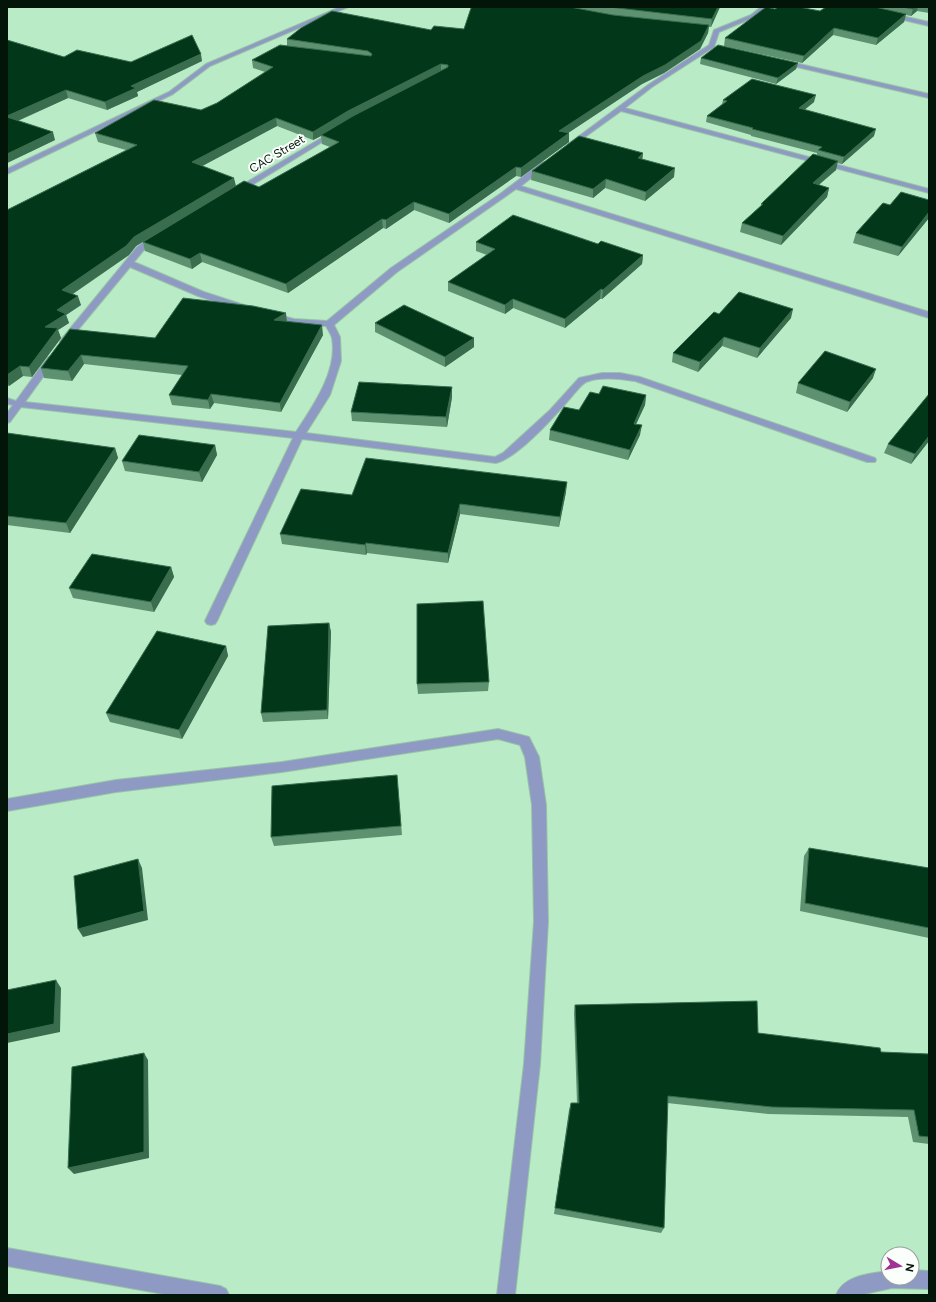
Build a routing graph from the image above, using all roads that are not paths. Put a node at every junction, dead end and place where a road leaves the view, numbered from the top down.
1 (345, 7) edge
2 (764, 7) edge
3 (883, 14) edge
4 (929, 24) edge
5 (255, 46) junction
6 (270, 48) dead end
7 (773, 60) edge
8 (929, 96) edge
9 (619, 108) junction
10 (344, 126) edge
11 (563, 150) edge
12 (551, 159) edge
13 (7, 172) edge
14 (516, 187) junction
15 (929, 191) edge
16 (226, 197) edge
17 (161, 235) edge
18 (130, 263) junction
19 (251, 310) edge
20 (265, 314) edge
21 (929, 315) edge
22 (329, 324) junction
23 (7, 401) edge
24 (18, 404) junction
25 (7, 420) edge
26 (299, 436) junction
27 (871, 460) dead end
28 (211, 622) dead end
29 (7, 805) edge
30 (7, 1257) edge
31 (929, 1280) edge
32 (220, 1295) edge
33 (506, 1295) edge
34 (845, 1295) edge

1 - 5 street
2 - 9 street
3 - 4 street
5 - 6 street
5 - 13 street
7 - 8 street
9 - 11 street
9 - 15 street
10 - 16 street, CAC Street
12 - 14 street
14 - 21 street
14 - 22 street
17 - 18 street
18 - 19 street
18 - 24 street
20 - 22 street
22 - 26 street
23 - 24 street
24 - 25 street
24 - 26 street
26 - 27 street
26 - 28 street
29 - 33 street
30 - 32 street
31 - 34 street

